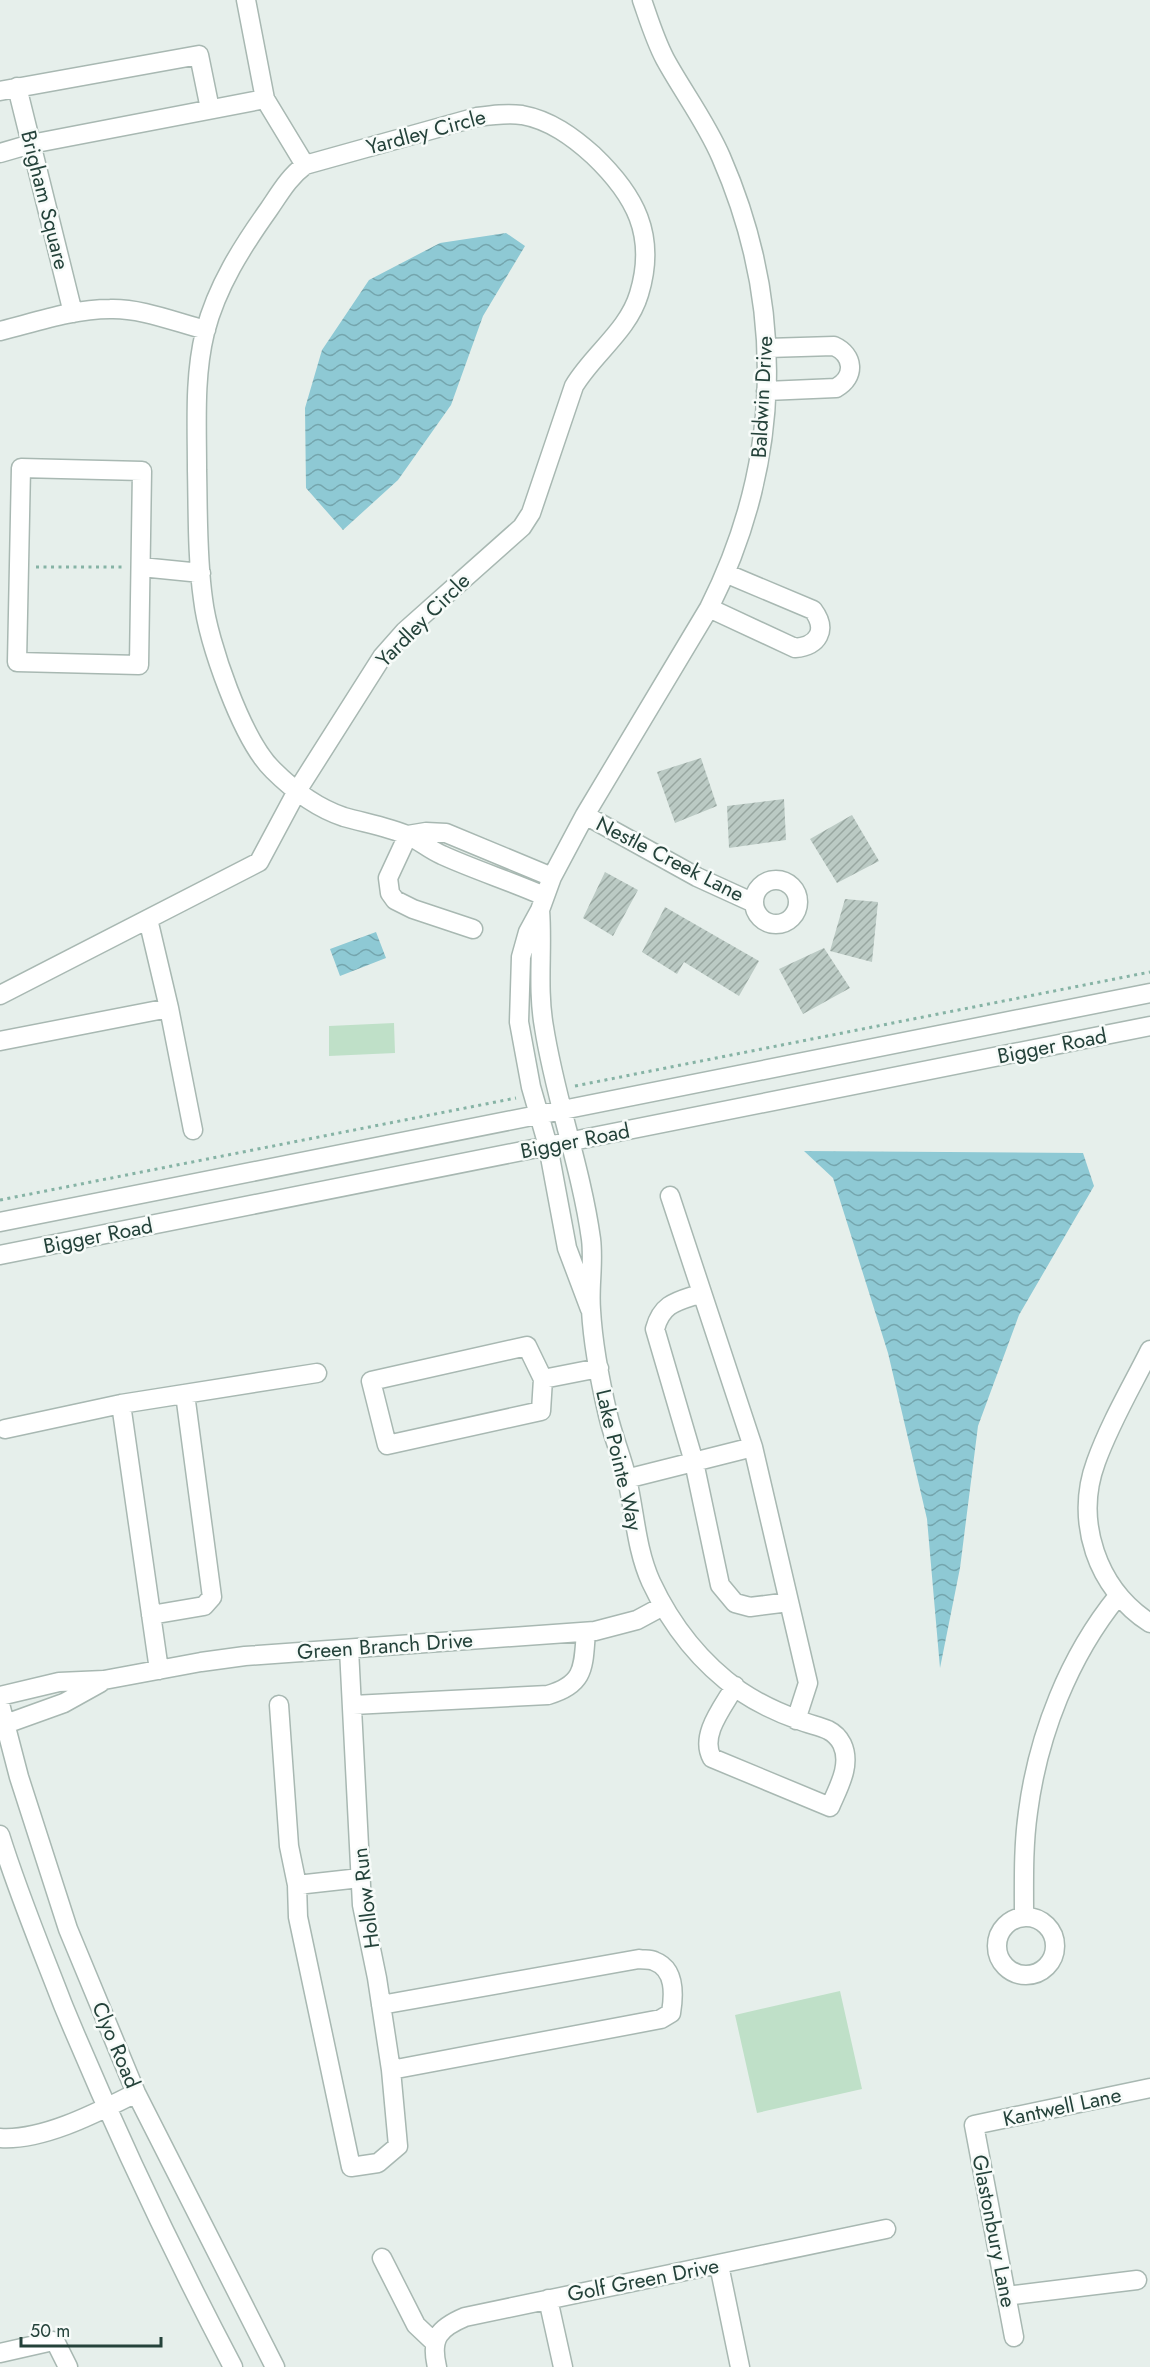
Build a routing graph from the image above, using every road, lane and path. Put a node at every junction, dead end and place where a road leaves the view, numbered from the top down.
1 (246, 0) edge
2 (642, 0) edge
3 (8, 89) edge
4 (265, 99) junction
5 (210, 109) junction
6 (31, 144) junction
7 (0, 153) edge
8 (305, 165) junction
9 (73, 313) junction
10 (0, 330) edge
11 (206, 330) junction
12 (767, 348) junction
13 (766, 391) junction
14 (19, 567) junction
15 (141, 567) junction
16 (201, 573) junction
17 (725, 573) junction
18 (709, 608) junction
19 (297, 791) junction
20 (585, 815) junction
21 (408, 835) junction
22 (552, 876) junction
23 (542, 903) junction
24 (754, 903) dead end
25 (147, 919) junction
26 (473, 929) dead end
27 (1150, 972) edge
28 (1150, 993) edge
29 (0, 994) edge
30 (169, 1008) junction
31 (1150, 1026) edge
32 (0, 1041) edge
33 (568, 1087) dead end
34 (516, 1098) dead end
35 (563, 1110) junction
36 (539, 1114) junction
37 (193, 1130) dead end
38 (571, 1141) junction
39 (548, 1146) junction
40 (670, 1196) dead end
41 (0, 1200) edge
42 (0, 1222) edge
43 (0, 1255) edge
44 (702, 1293) junction
45 (590, 1309) junction
46 (1148, 1360) edge
47 (599, 1368) junction
48 (317, 1373) dead end
49 (543, 1379) junction
50 (185, 1394) junction
51 (121, 1404) junction
52 (5, 1429) dead end
53 (753, 1448) junction
54 (694, 1462) junction
55 (627, 1479) junction
56 (1118, 1596) junction
57 (789, 1602) junction
58 (663, 1606) junction
59 (151, 1615) junction
60 (1150, 1623) edge
61 (586, 1632) junction
62 (349, 1649) junction
63 (159, 1670) junction
64 (104, 1680) junction
65 (735, 1686) junction
66 (0, 1696) edge
67 (0, 1704) edge
68 (279, 1705) dead end
69 (353, 1705) junction
70 (796, 1719) junction
71 (3, 1725) edge
72 (0, 1834) edge
73 (360, 1878) junction
74 (297, 1885) junction
75 (1024, 1917) dead end
76 (381, 2005) junction
77 (391, 2070) junction
78 (1150, 2088) edge
79 (136, 2093) junction
80 (107, 2107) junction
81 (974, 2125) joint
82 (0, 2138) edge
83 (886, 2229) dead end
84 (382, 2258) dead end
85 (718, 2265) junction
86 (1137, 2280) dead end
87 (1006, 2296) junction
88 (548, 2299) junction
89 (1014, 2337) dead end
90 (435, 2343) junction
91 (4, 2357) edge
92 (68, 2367) edge
93 (233, 2367) edge
94 (275, 2367) edge
95 (436, 2367) edge
96 (563, 2367) edge
97 (740, 2367) edge

1 - 4 street
2 - 12 street, Baldwin Drive
3 - 5 street
3 - 6 street, Brigham Square
4 - 5 street
4 - 8 street
5 - 6 street
6 - 7 street
6 - 9 street, Brigham Square
8 - 11 street
8 - 19 street, Yardley Circle
9 - 10 street
9 - 11 street
11 - 16 street
12 - 13 street, Baldwin Drive
12 - 13 street
13 - 17 street, Baldwin Drive
14 - 15 path
14 - 15 street
14 - 15 street
15 - 16 street
16 - 19 street
17 - 18 street, Baldwin Drive
17 - 18 street
18 - 20 street, Baldwin Drive
19 - 21 street
19 - 25 street, Yardley Circle
20 - 22 street, Baldwin Drive
20 - 24 street, Nestle Creek Lane
21 - 22 street
21 - 23 street
21 - 26 street
22 - 23 street, Baldwin Drive
23 - 35 street, Baldwin Drive
23 - 36 street, Baldwin Drive
25 - 29 street, Yardley Circle
25 - 30 street
27 - 33 path
28 - 35 street, Bigger Road
30 - 32 street
30 - 37 street
31 - 38 street, Bigger Road
34 - 41 path
35 - 36 street, Bigger Road
35 - 38 street, Baldwin Drive
36 - 39 street, Lake Pointe Way
36 - 42 street, Bigger Road
38 - 39 street, Bigger Road
38 - 45 street, Lake Pointe Way
39 - 43 street, Bigger Road
39 - 45 street, Lake Pointe Way
40 - 44 street
44 - 53 street
44 - 54 street
45 - 47 street, Lake Pointe Way
46 - 56 street
47 - 49 street
47 - 55 street, Lake Pointe Way
48 - 50 street
49 - 49 street
50 - 51 street
50 - 59 street
51 - 52 street
51 - 59 street
53 - 54 street
53 - 57 street
54 - 55 street
54 - 57 street
55 - 58 street, Lake Pointe Way
56 - 60 street
56 - 75 street
57 - 70 street
58 - 61 street, Green Branch Drive
58 - 65 street, Lake Pointe Way
59 - 63 street
61 - 62 street, Green Branch Drive
61 - 69 street
62 - 63 street, Green Branch Drive
62 - 69 street, Hollow Run
63 - 64 street, Green Branch Drive
64 - 66 street, Green Branch Drive
64 - 71 street, Green Branch Drive
65 - 70 street, Lake Pointe Way
65 - 70 street, Lake Pointe Way
67 - 71 street, Clyo Road
68 - 74 street
69 - 73 street, Hollow Run
71 - 79 street, Clyo Road
72 - 80 street, Clyo Road
73 - 74 street
73 - 76 street, Hollow Run
74 - 77 street, Hollow Run
76 - 77 street, Hollow Run
76 - 77 street
78 - 81 street, Kantwell Lane
79 - 80 street
79 - 94 street, Clyo Road
80 - 82 street
80 - 93 street, Clyo Road
81 - 87 street, Glastonbury Lane
83 - 85 street, Golf Green Drive
84 - 90 street
85 - 88 street, Golf Green Drive
85 - 97 street
86 - 87 street
87 - 89 street, Glastonbury Lane
88 - 90 street, Golf Green Drive
88 - 96 street
90 - 95 street
91 - 92 street

